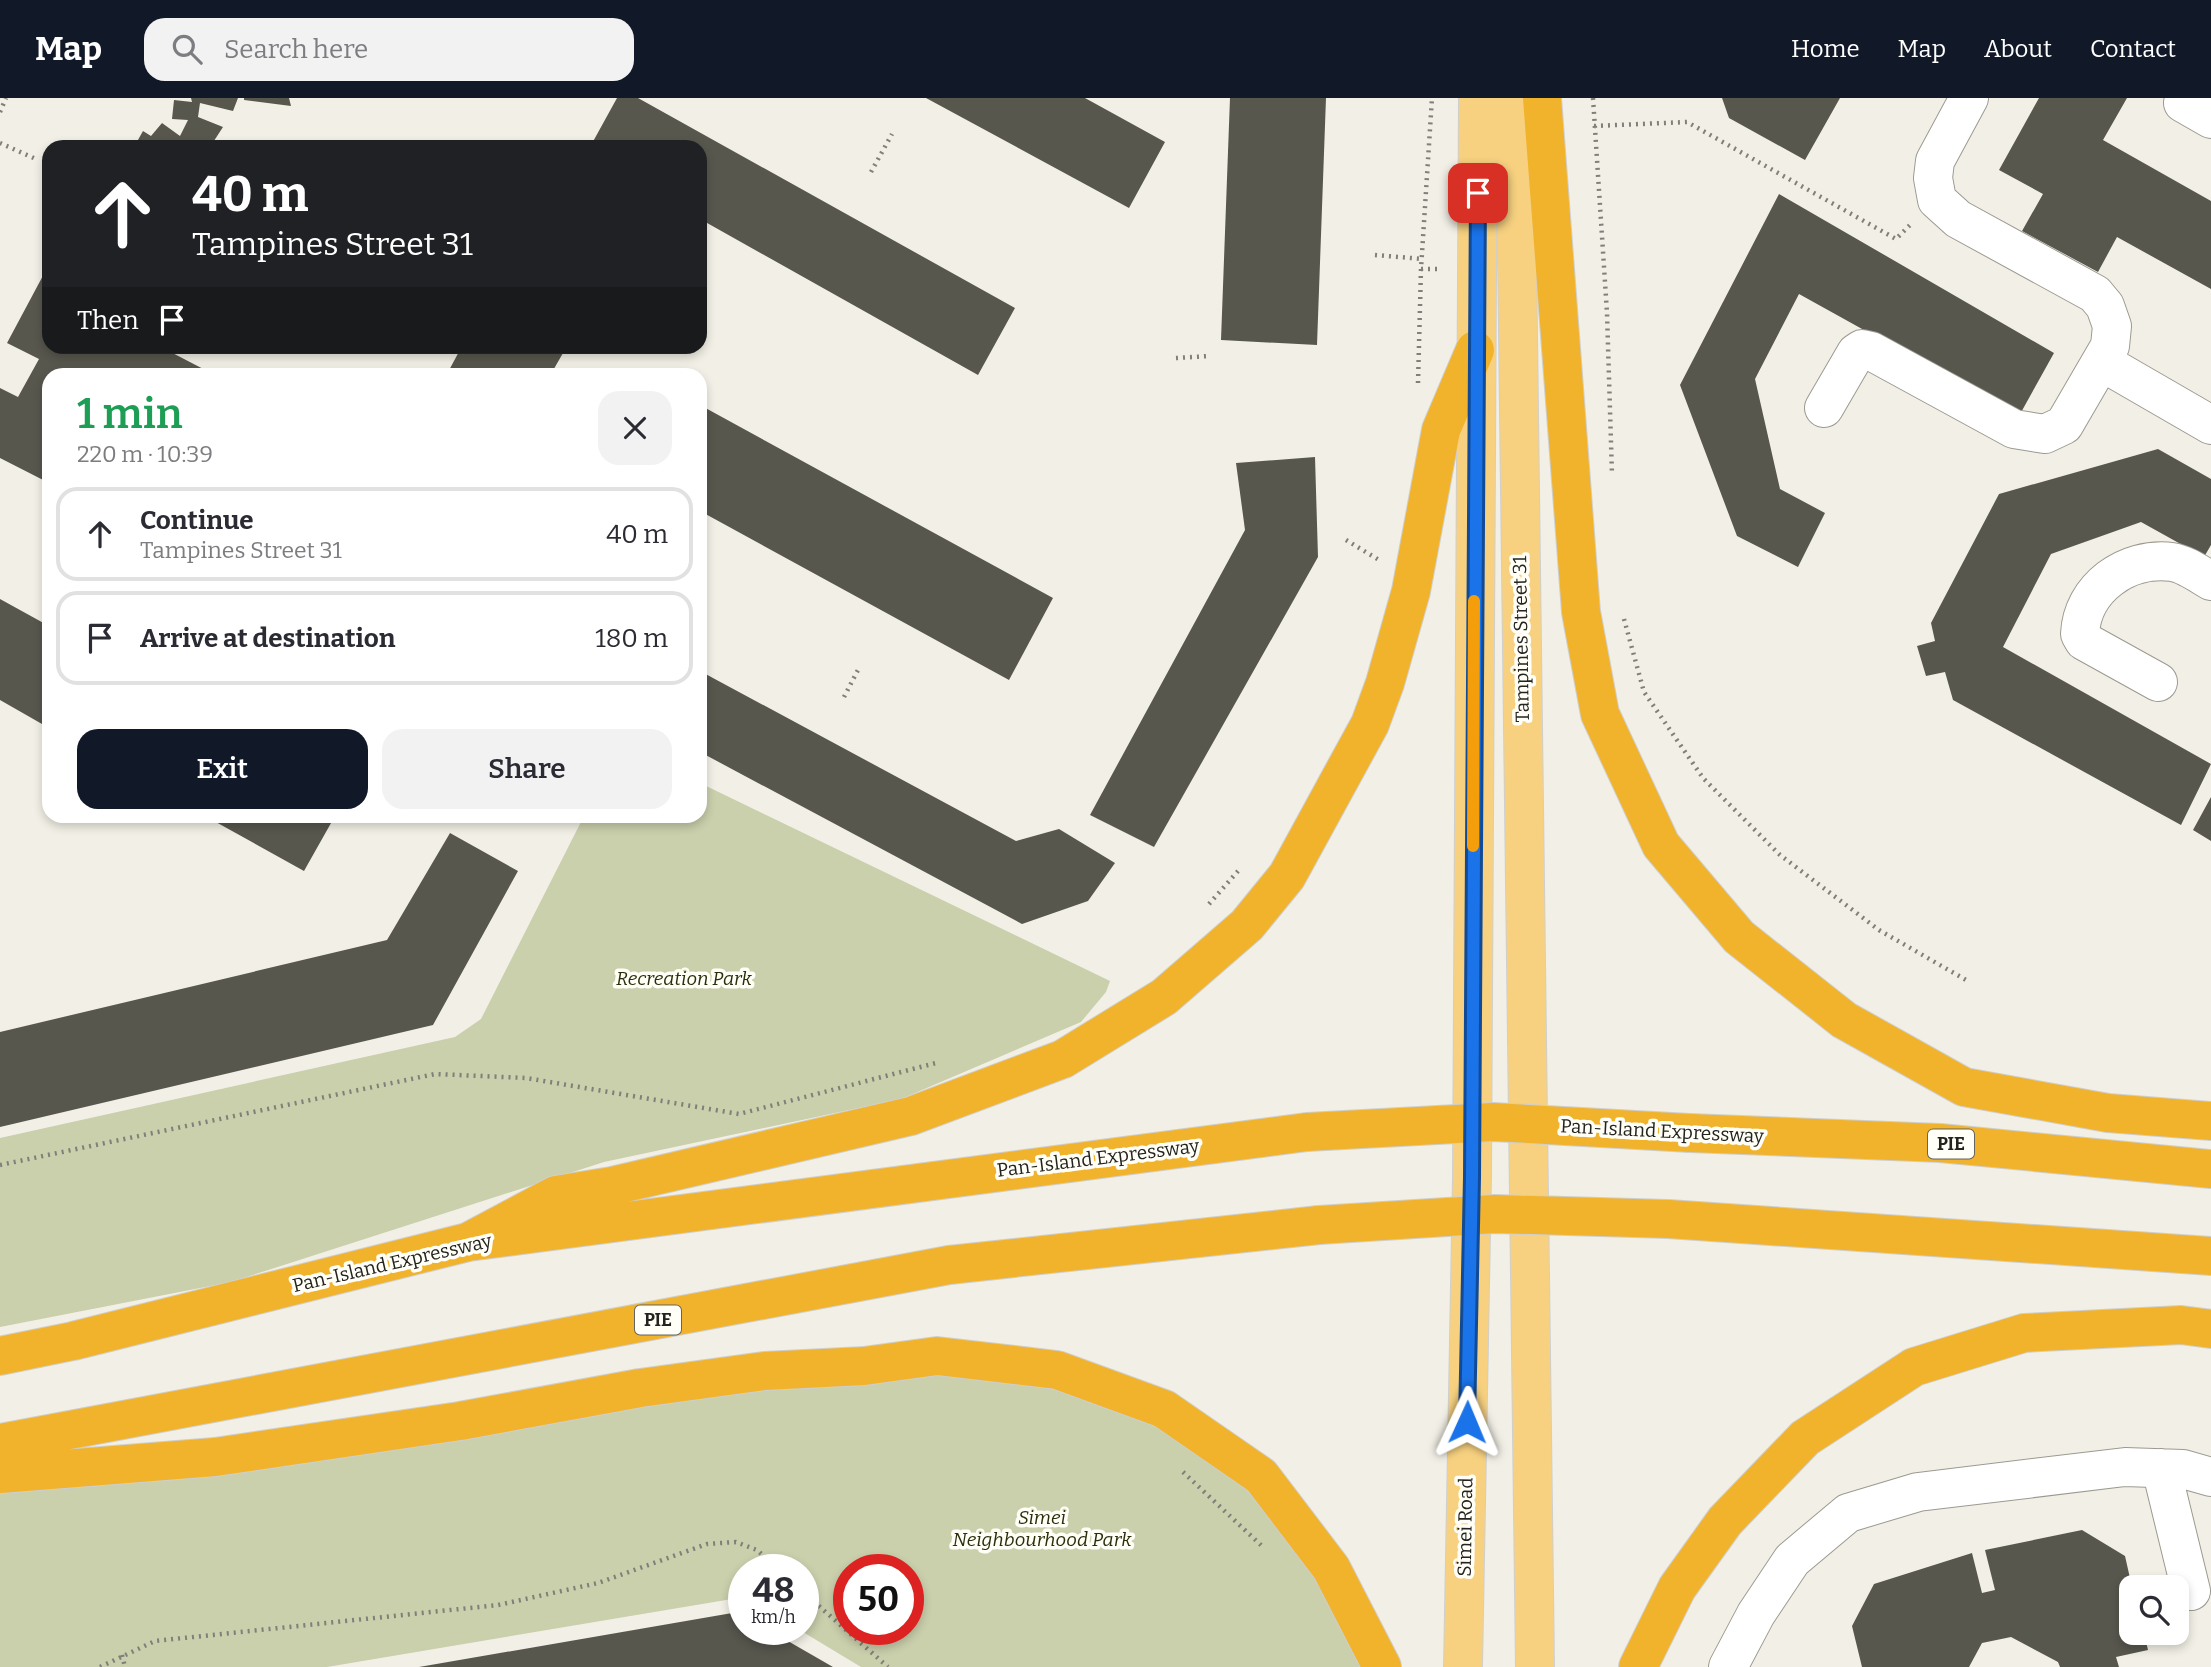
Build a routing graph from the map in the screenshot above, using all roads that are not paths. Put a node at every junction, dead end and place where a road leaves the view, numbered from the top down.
1 (1478, 98) edge
2 (1515, 98) edge
3 (1542, 98) edge
4 (1969, 98) edge
5 (1475, 350) junction
6 (2102, 362) junction
7 (1824, 408) dead end
8 (2206, 410) edge
9 (2211, 581) edge
10 (2158, 682) dead end
11 (2211, 1121) edge
12 (2211, 1169) edge
13 (1942, 1240) junction
14 (468, 1242) junction
15 (2211, 1256) edge
16 (2211, 1283) edge
17 (2211, 1329) edge
18 (0, 1356) edge
19 (0, 1443) edge
20 (2161, 1468) junction
21 (0, 1474) edge
22 (2211, 1477) edge
23 (2191, 1591) dead end
24 (1382, 1667) edge
25 (1462, 1667) edge
26 (1535, 1667) edge
27 (1638, 1667) edge
28 (1728, 1667) edge

1 - 5 main road
2 - 26 main road, Tampines Street 31
3 - 11 highway
4 - 6 lane
5 - 14 highway
5 - 25 main road, Simei Road
6 - 7 lane
6 - 8 lane
9 - 10 lane
12 - 14 highway, Pan-Island Expressway / PIE, bridge
13 - 15 highway, PIE
13 - 16 highway
13 - 19 highway, PIE, bridge
14 - 18 highway, Pan-Island Expressway / PIE
17 - 27 highway
20 - 22 lane
20 - 23 lane
20 - 28 lane
21 - 24 highway

